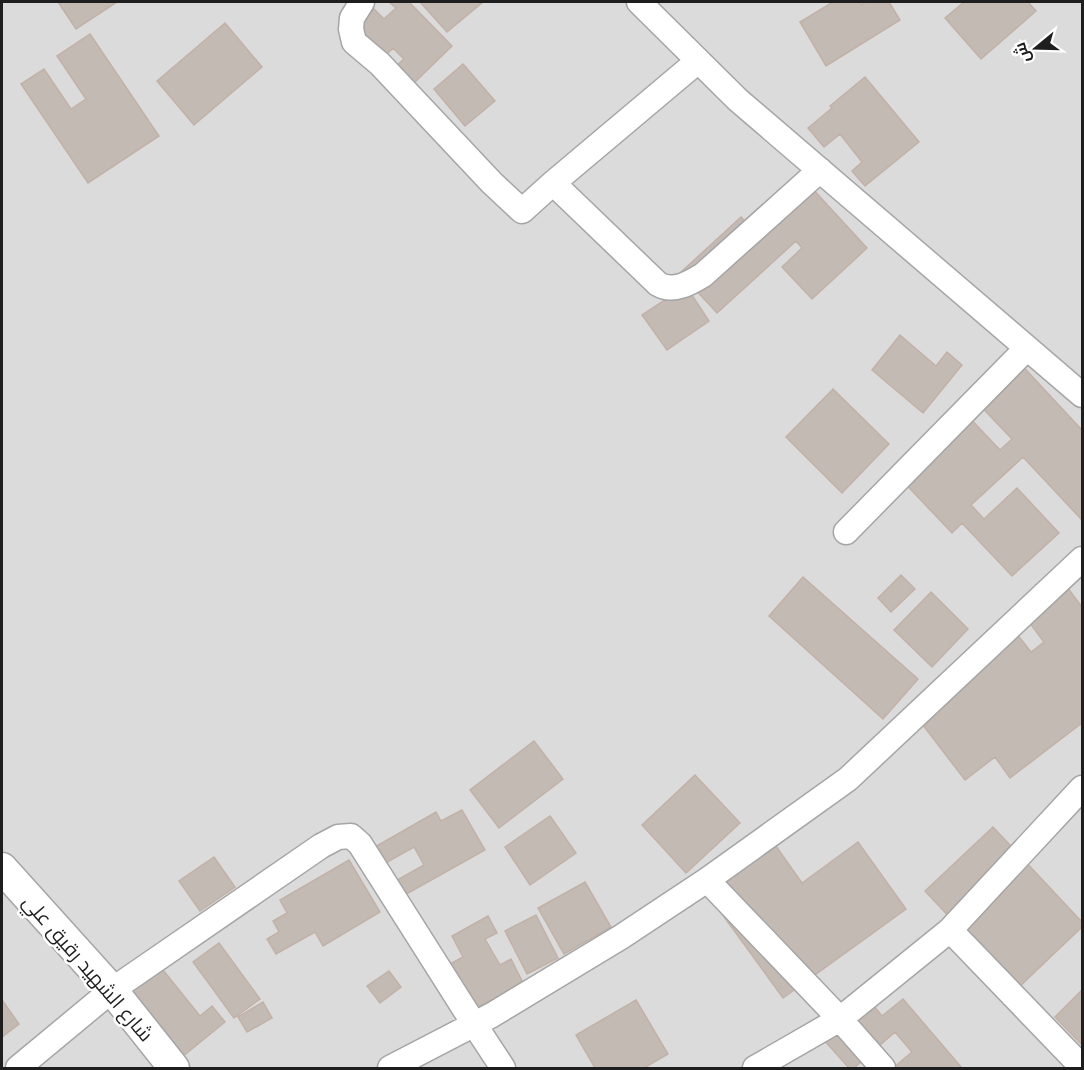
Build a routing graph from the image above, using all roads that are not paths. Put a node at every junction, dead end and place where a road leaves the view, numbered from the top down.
1 (362, 2) edge
2 (639, 2) edge
3 (698, 61) junction
4 (820, 170) junction
5 (553, 183) junction
6 (1027, 348) junction
7 (1083, 395) edge
8 (846, 532) dead end
9 (1083, 559) edge
10 (1083, 788) edge
11 (2, 868) edge
12 (707, 880) junction
13 (950, 930) junction
14 (112, 990) junction
15 (840, 1019) junction
16 (474, 1024) junction
17 (1083, 1067) edge
18 (18, 1068) edge
19 (174, 1068) edge
20 (390, 1068) edge
21 (503, 1068) edge
22 (755, 1068) edge
23 (883, 1068) edge

1 - 5 street
2 - 3 street
3 - 4 street
3 - 5 street
4 - 5 street
4 - 6 street
6 - 7 street
6 - 8 street
9 - 12 street
10 - 13 street
11 - 14 street, شارع الشهيد رقيق علي
12 - 15 street
12 - 16 street
13 - 15 street
13 - 17 street
14 - 16 street
14 - 18 street
14 - 19 street, شارع الشهيد رقيق علي
15 - 22 street
15 - 23 street
16 - 20 street
16 - 21 street

